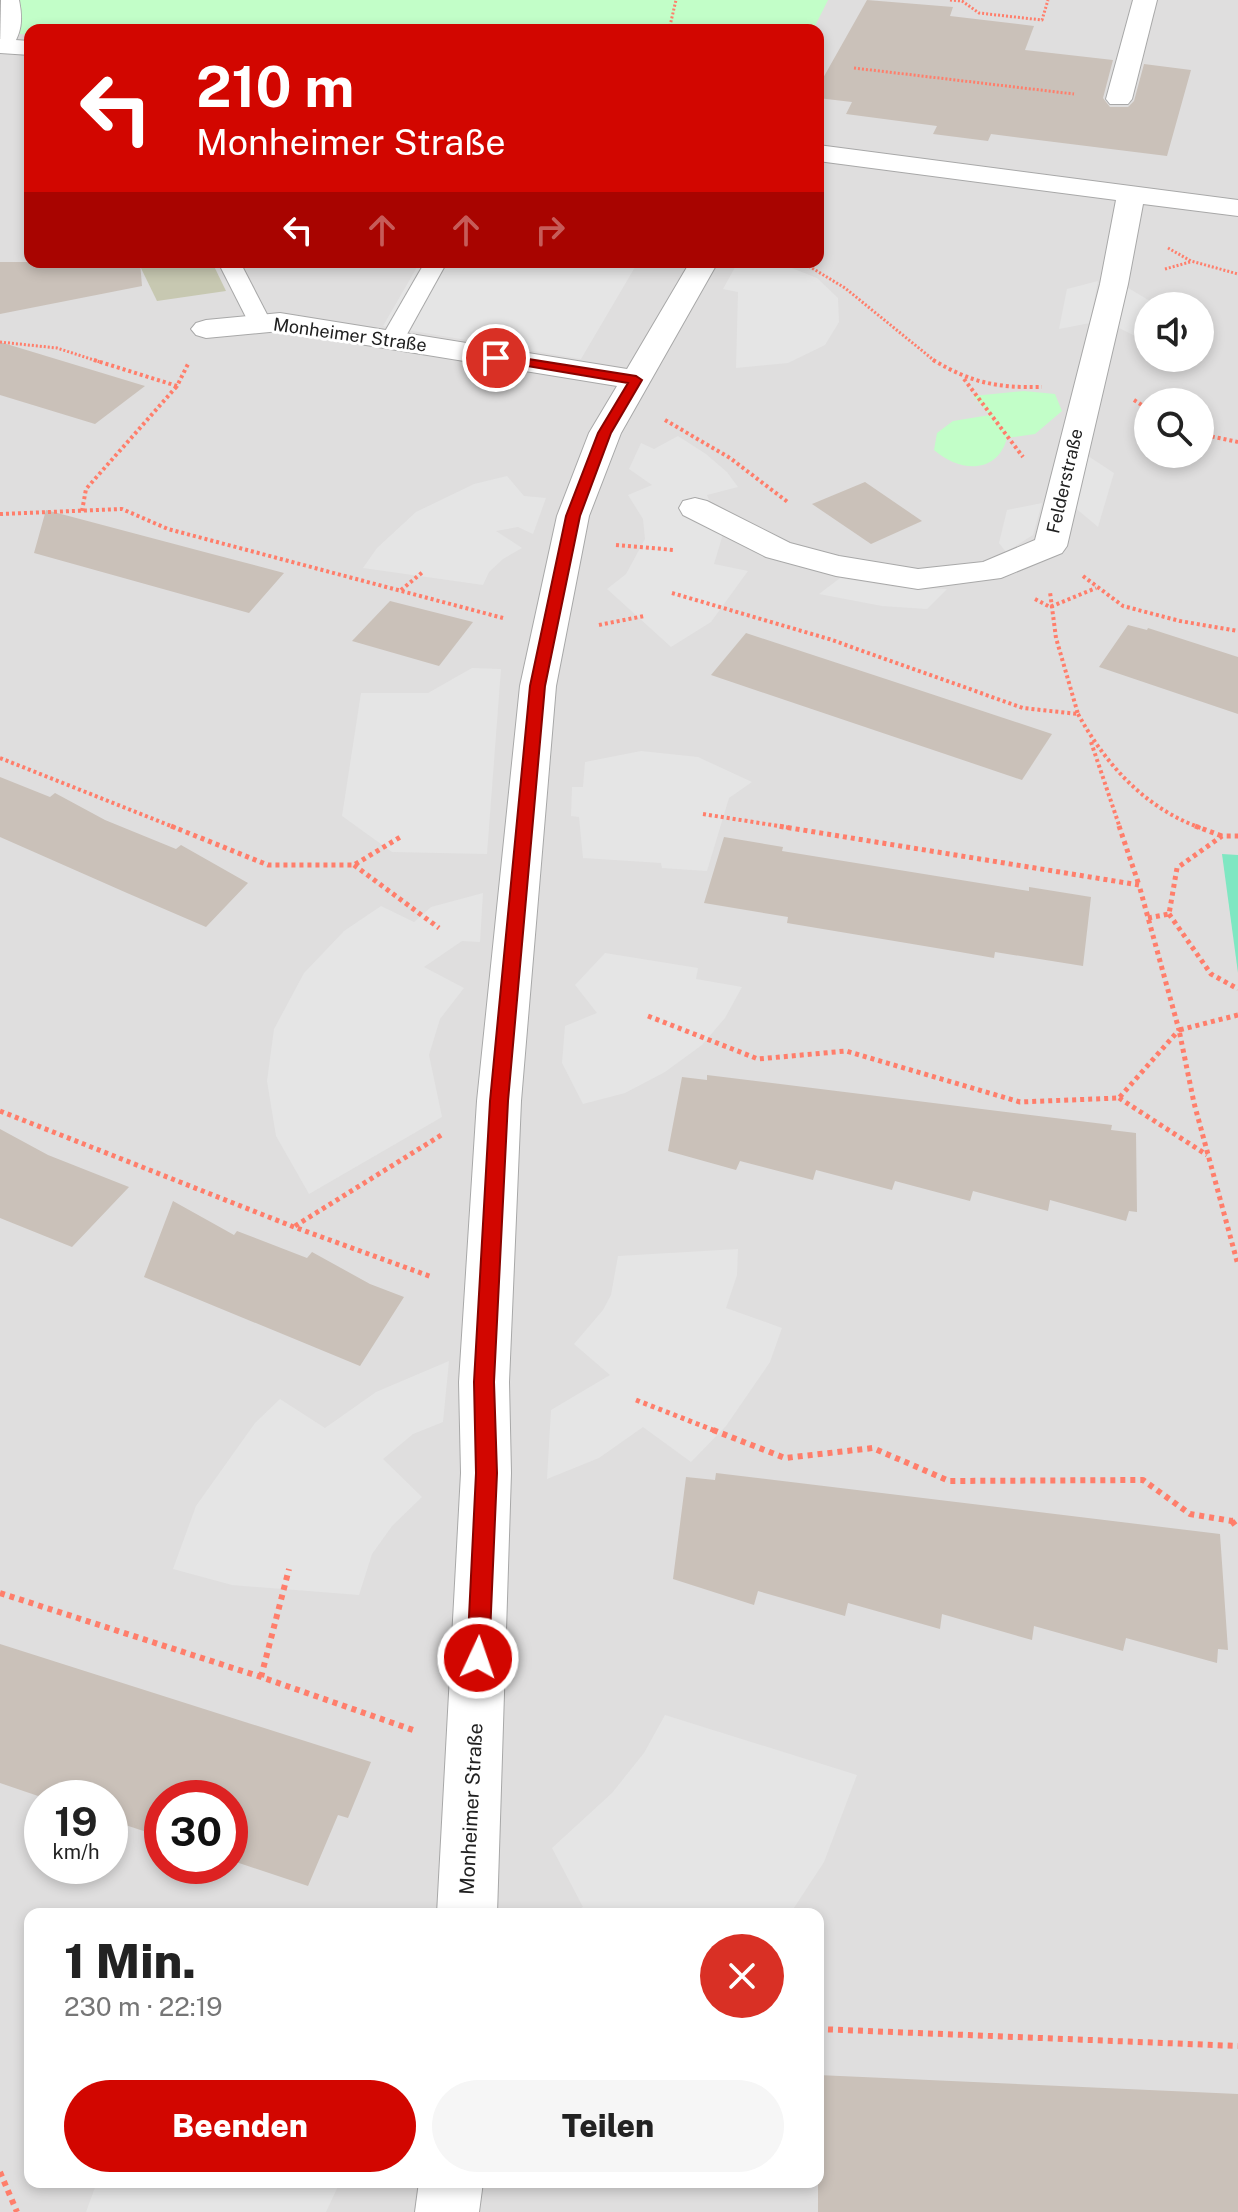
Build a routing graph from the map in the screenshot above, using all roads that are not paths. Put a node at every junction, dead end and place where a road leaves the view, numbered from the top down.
1 (10, 0) edge
2 (1145, 0) edge
3 (1, 46) edge
4 (24, 48) edge
5 (1119, 99) road end
6 (824, 154) edge
7 (1129, 208) junction
8 (1238, 208) edge
9 (232, 268) edge
10 (433, 268) edge
11 (701, 268) edge
12 (260, 324) junction
13 (206, 329) road end
14 (392, 340) junction
15 (631, 388) junction
16 (695, 508) dead end
17 (467, 1908) edge
18 (450, 2188) edge
19 (447, 2212) edge

1 - 3 lane
2 - 5 street
3 - 4 street
6 - 7 street
7 - 8 street
7 - 16 street, Felderstraße
9 - 12 lane
10 - 14 lane
11 - 15 street, Monheimer Straße
12 - 13 street, Monheimer Straße
12 - 14 street, Monheimer Straße
14 - 15 street, Monheimer Straße
15 - 17 street, Monheimer Straße
18 - 19 street

